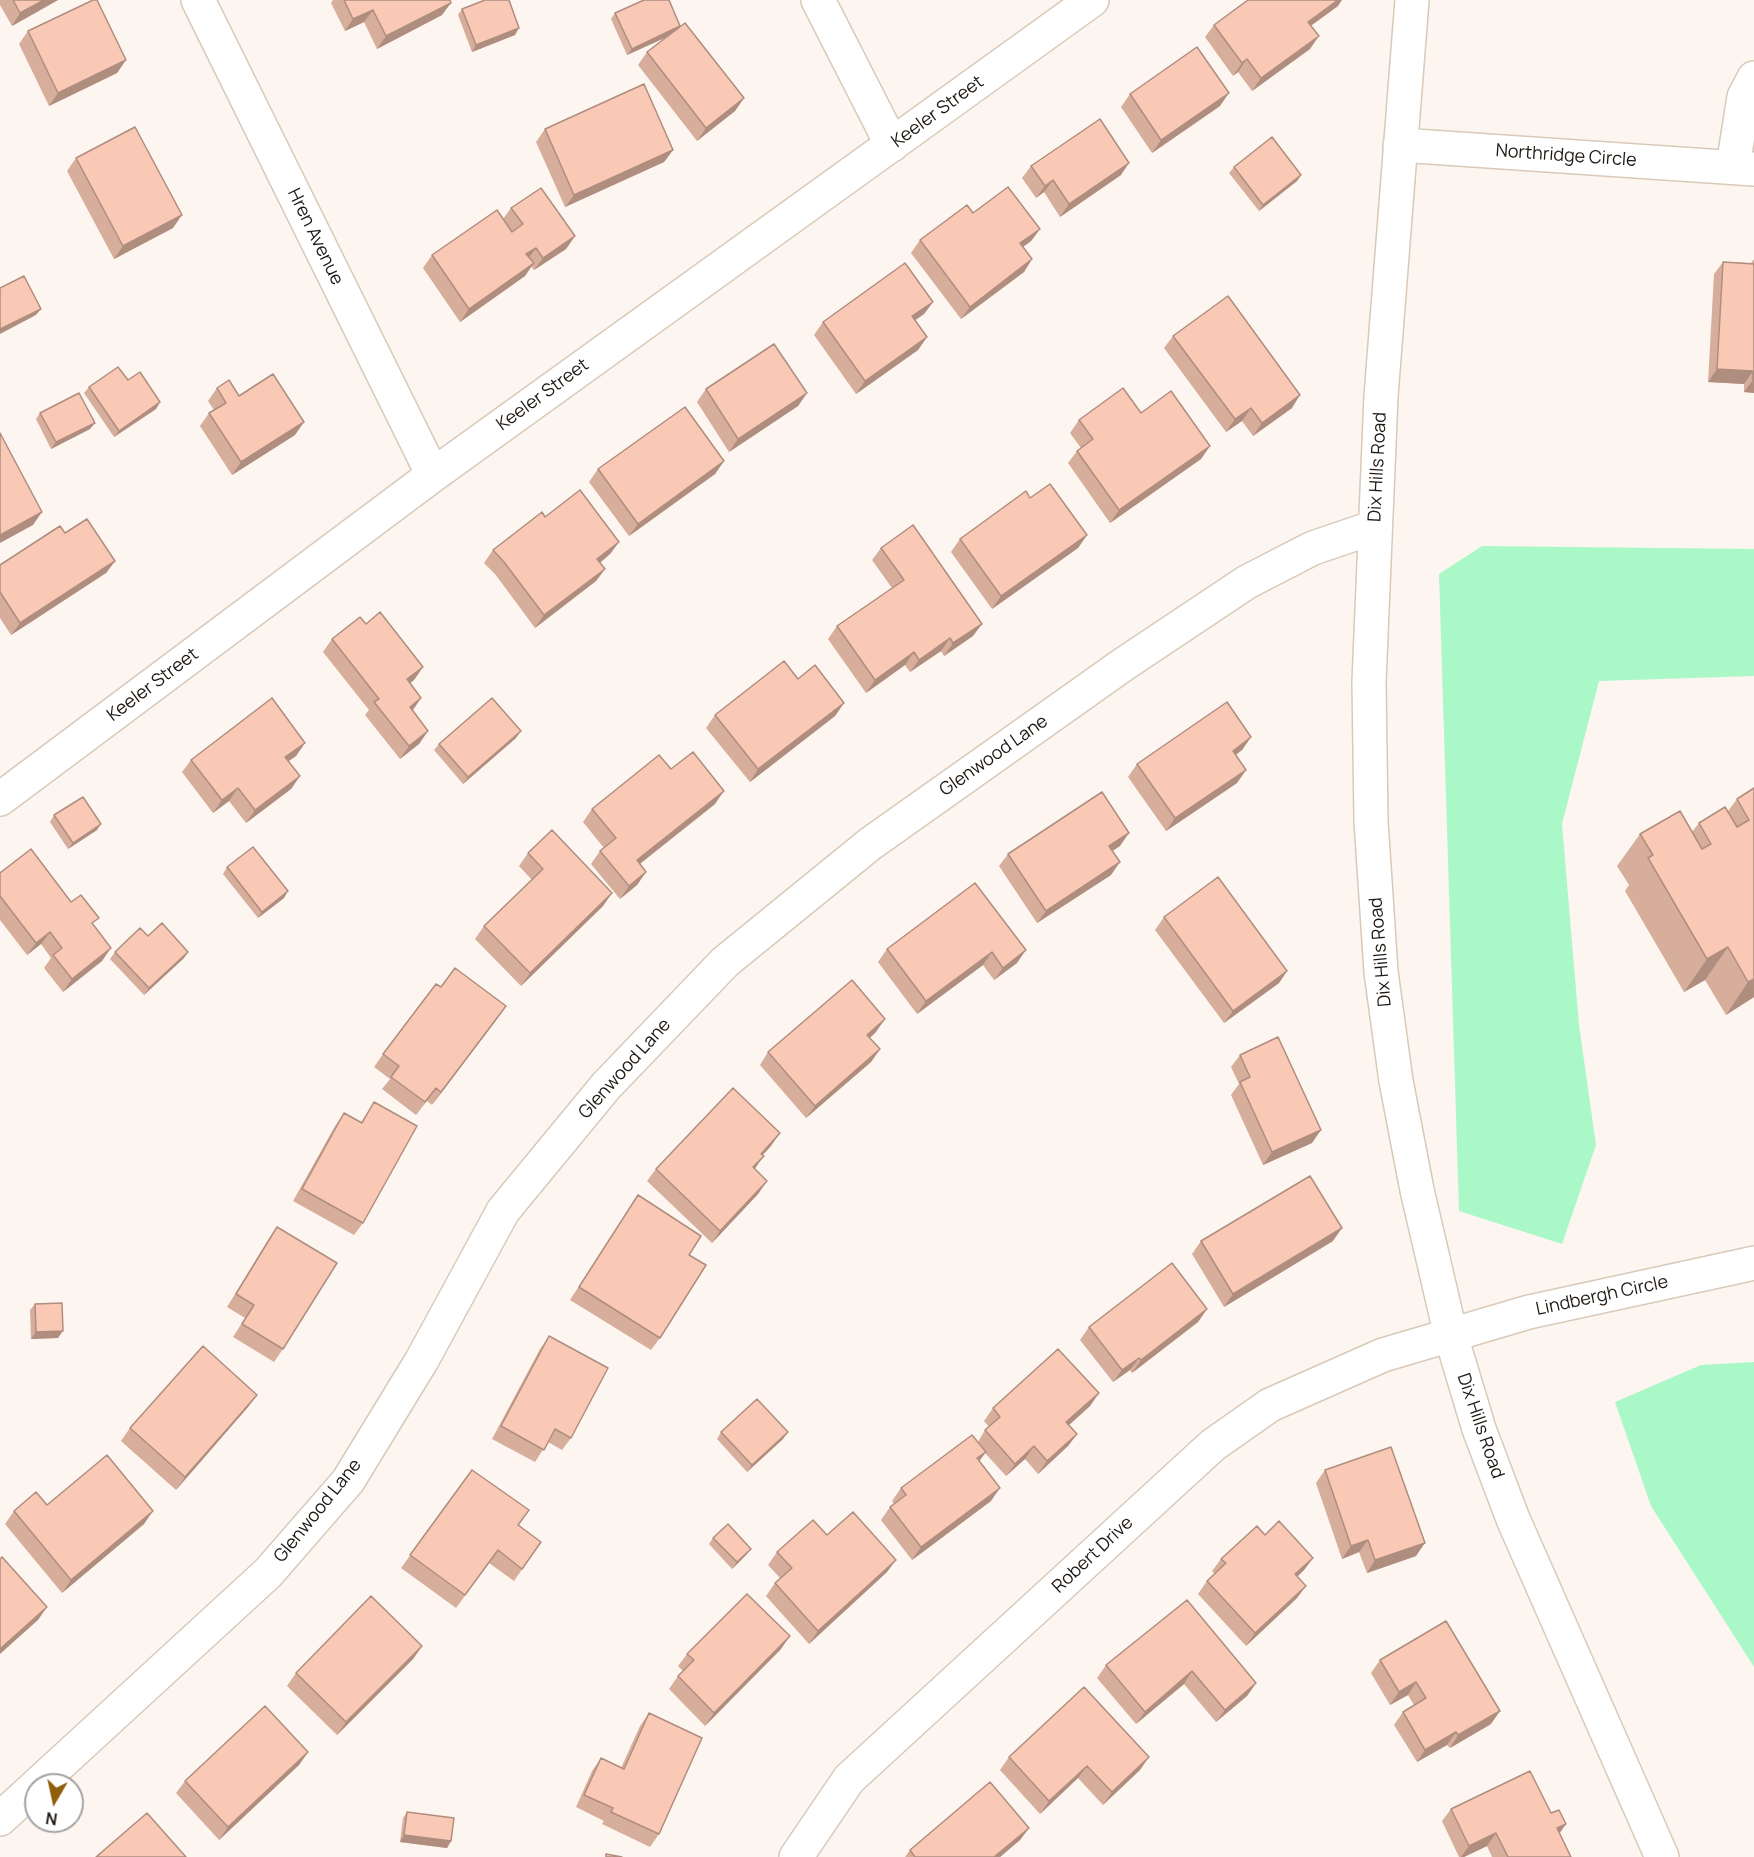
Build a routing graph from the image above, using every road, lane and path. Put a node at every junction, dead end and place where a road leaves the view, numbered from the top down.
1 (198, 0) edge
2 (818, 0) edge
3 (1092, 0) edge
4 (1412, 0) edge
5 (1754, 78) edge
6 (892, 145) junction
7 (1400, 145) junction
8 (1743, 168) edge
9 (433, 475) junction
10 (1376, 527) junction
11 (0, 799) edge
12 (1754, 1263) edge
13 (1451, 1336) junction
14 (51, 1773) edge
15 (24, 1798) edge
16 (0, 1819) edge
17 (796, 1857) edge
18 (1662, 1857) edge

1 - 9 street, Hren Avenue
2 - 6 street
3 - 6 street, Keeler Street
4 - 7 street, Dix Hills Road
5 - 8 street, Northridge Circle
6 - 9 street, Keeler Street
7 - 8 street, Northridge Circle
7 - 10 street, Dix Hills Road
9 - 11 street, Keeler Street
10 - 13 street, Dix Hills Road
10 - 14 street, Glenwood Lane
12 - 13 street, Lindbergh Circle
13 - 17 street, Robert Drive
13 - 18 street, Dix Hills Road
15 - 16 street, Glenwood Lane

